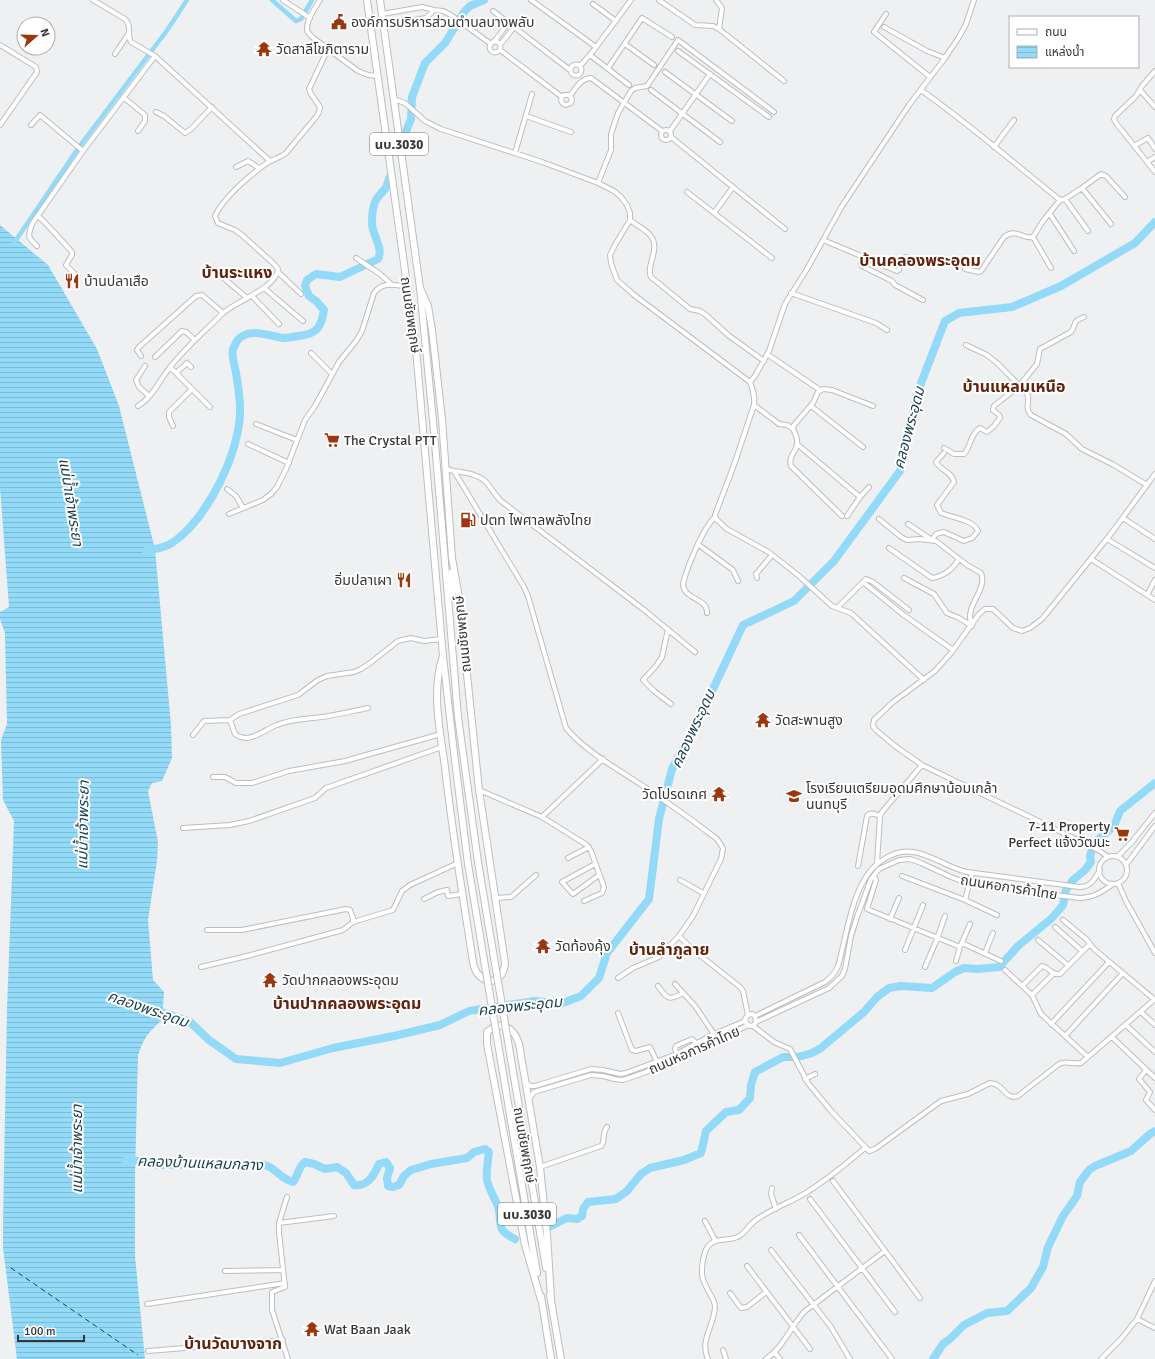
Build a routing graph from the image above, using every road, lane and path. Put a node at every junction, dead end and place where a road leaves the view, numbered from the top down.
1 (93, 0) edge
2 (283, 0) edge
3 (320, 0) edge
4 (367, 0) edge
5 (380, 0) edge
6 (531, 0) edge
7 (631, 0) edge
8 (659, 0) edge
9 (716, 0) edge
10 (974, 0) edge
11 (592, 4) dead end
12 (434, 10) junction
13 (493, 11) dead end
14 (382, 14) junction
15 (886, 14) dead end
16 (310, 18) junction
17 (616, 21) junction
18 (508, 23) junction
19 (383, 25) junction
20 (514, 27) junction
21 (884, 27) dead end
22 (719, 29) junction
23 (129, 32) junction
24 (672, 37) dead end
25 (492, 43) junction
26 (625, 44) junction
27 (0, 46) edge
28 (596, 47) junction
29 (500, 48) junction
30 (328, 49) junction
31 (678, 51) dead end
32 (115, 54) dead end
33 (154, 55) junction
34 (590, 55) junction
35 (945, 58) junction
36 (654, 65) dead end
37 (580, 66) junction
38 (608, 68) junction
39 (570, 70) junction
40 (1155, 71) edge
41 (664, 72) dead end
42 (710, 74) junction
43 (378, 76) junction
44 (930, 77) junction
45 (784, 81) dead end
46 (629, 85) dead end
47 (652, 90) dead end
48 (921, 90) junction
49 (1140, 90) junction
50 (532, 94) dead end
51 (695, 94) junction
52 (570, 96) junction
53 (123, 97) junction
54 (562, 98) junction
55 (393, 99) junction
56 (624, 102) junction
57 (212, 107) junction
58 (1155, 107) edge
59 (156, 112) dead end
60 (774, 112) dead end
61 (682, 113) junction
62 (526, 116) junction
63 (768, 117) dead end
64 (1014, 120) dead end
65 (732, 121) dead end
66 (0, 125) edge
67 (32, 125) dead end
68 (138, 131) dead end
69 (662, 131) junction
70 (670, 131) junction
71 (571, 132) dead end
72 (671, 137) junction
73 (720, 142) dead end
74 (1134, 146) junction
75 (994, 147) junction
76 (1155, 149) edge
77 (83, 150) junction
78 (515, 153) junction
79 (1155, 156) edge
80 (270, 161) junction
81 (1147, 162) junction
82 (236, 167) dead end
83 (260, 168) junction
84 (1155, 172) edge
85 (598, 183) junction
86 (733, 187) junction
87 (1082, 188) junction
88 (687, 192) dead end
89 (1125, 197) dead end
90 (1063, 200) junction
91 (714, 213) junction
92 (1050, 214) junction
93 (38, 216) junction
94 (630, 220) junction
95 (1111, 224) dead end
96 (785, 229) dead end
97 (1088, 231) dead end
98 (1033, 237) junction
99 (823, 240) junction
100 (37, 246) dead end
101 (1074, 251) dead end
102 (864, 257) junction
103 (356, 258) dead end
104 (772, 258) dead end
105 (923, 263) dead end
106 (1051, 268) dead end
107 (965, 269) dead end
108 (214, 270) dead end
109 (278, 272) junction
110 (73, 278) dead end
111 (391, 284) junction
112 (408, 287) junction
113 (264, 288) junction
114 (420, 288) junction
115 (791, 293) junction
116 (301, 294) dead end
117 (252, 296) junction
118 (247, 298) junction
119 (923, 300) dead end
120 (223, 313) junction
121 (1084, 317) dead end
122 (303, 321) dead end
123 (279, 324) dead end
124 (887, 330) dead end
125 (195, 340) junction
126 (966, 345) dead end
127 (311, 353) dead end
128 (767, 354) junction
129 (141, 356) dead end
130 (179, 356) junction
131 (155, 357) dead end
132 (764, 361) junction
133 (187, 363) junction
134 (145, 366) dead end
135 (170, 367) junction
136 (191, 367) dead end
137 (176, 373) junction
138 (332, 374) junction
139 (750, 382) junction
140 (1019, 386) junction
141 (192, 389) junction
142 (820, 390) junction
143 (149, 396) junction
144 (754, 405) junction
145 (138, 406) dead end
146 (811, 406) junction
147 (873, 406) dead end
148 (210, 407) dead end
149 (256, 424) dead end
150 (173, 426) dead end
151 (793, 429) junction
152 (297, 440) junction
153 (248, 444) dead end
154 (798, 444) junction
155 (863, 447) dead end
156 (288, 463) junction
157 (446, 469) junction
158 (454, 471) junction
159 (1155, 474) edge
160 (1147, 485) junction
161 (869, 487) dead end
162 (227, 489) dead end
163 (860, 497) junction
164 (244, 508) junction
165 (229, 514) dead end
166 (842, 516) dead end
167 (847, 516) dead end
168 (715, 517) junction
169 (1123, 518) junction
170 (879, 519) dead end
171 (908, 524) dead end
172 (1107, 539) junction
173 (1155, 539) edge
174 (932, 540) junction
175 (699, 545) junction
176 (889, 548) dead end
177 (772, 555) junction
178 (452, 558) junction
179 (959, 559) junction
180 (1091, 559) junction
181 (1155, 568) edge
182 (757, 578) dead end
183 (904, 578) dead end
184 (1155, 580) edge
185 (738, 581) dead end
186 (863, 582) junction
187 (1147, 595) junction
188 (1155, 600) edge
189 (838, 607) junction
190 (909, 610) dead end
191 (707, 613) dead end
192 (450, 619) junction
193 (972, 624) junction
194 (668, 629) junction
195 (442, 639) junction
196 (953, 650) junction
197 (695, 652) dead end
198 (443, 656) junction
199 (924, 680) junction
200 (671, 704) dead end
201 (368, 708) dead end
202 (230, 720) junction
203 (441, 734) junction
204 (193, 735) dead end
205 (442, 748) junction
206 (603, 760) junction
207 (922, 765) junction
208 (213, 777) dead end
209 (479, 790) junction
210 (1155, 813) edge
211 (880, 816) junction
212 (542, 817) junction
213 (1155, 826) edge
214 (182, 828) dead end
215 (589, 848) junction
216 (1108, 857) junction
217 (1117, 857) junction
218 (568, 858) dead end
219 (458, 863) junction
220 (877, 863) junction
221 (595, 864) junction
222 (1126, 865) junction
223 (858, 866) dead end
224 (879, 869) junction
225 (1100, 870) junction
226 (972, 873) junction
227 (536, 875) dead end
228 (599, 875) junction
229 (874, 876) junction
230 (902, 876) dead end
231 (1011, 878) junction
232 (680, 880) dead end
233 (1116, 883) junction
234 (969, 884) junction
235 (1010, 888) junction
236 (703, 893) junction
237 (462, 894) junction
238 (494, 898) junction
239 (899, 898) dead end
240 (424, 899) dead end
241 (965, 900) junction
242 (584, 901) dead end
243 (923, 905) dead end
244 (861, 906) junction
245 (867, 909) junction
246 (997, 915) dead end
247 (945, 916) dead end
248 (890, 919) junction
249 (1063, 920) dead end
250 (353, 922) junction
251 (970, 924) dead end
252 (1054, 927) dead end
253 (913, 928) junction
254 (208, 930) dead end
255 (993, 933) dead end
256 (679, 936) junction
257 (937, 938) junction
258 (1038, 940) dead end
259 (961, 945) junction
260 (1089, 945) junction
261 (904, 950) dead end
262 (1082, 951) junction
263 (985, 953) junction
264 (1155, 953) edge
265 (956, 961) dead end
266 (1001, 961) dead end
267 (1109, 962) junction
268 (1068, 965) junction
269 (925, 966) dead end
270 (200, 967) dead end
271 (1005, 970) dead end
272 (1054, 973) junction
273 (1123, 973) junction
274 (618, 978) dead end
275 (675, 984) dead end
276 (1023, 985) junction
277 (658, 986) dead end
278 (683, 993) junction
279 (1032, 995) junction
280 (1155, 999) edge
281 (1141, 1012) junction
282 (618, 1013) dead end
283 (748, 1015) junction
284 (755, 1016) junction
285 (745, 1021) junction
286 (756, 1022) junction
287 (1051, 1024) junction
288 (1126, 1025) junction
289 (1155, 1025) edge
290 (751, 1026) junction
291 (714, 1034) junction
292 (1065, 1036) junction
293 (1112, 1037) junction
294 (697, 1044) junction
295 (1155, 1052) edge
296 (677, 1054) junction
297 (1088, 1057) junction
298 (658, 1062) junction
299 (1146, 1070) junction
300 (815, 1074) dead end
301 (571, 1075) junction
302 (1155, 1078) edge
303 (805, 1079) junction
304 (572, 1081) junction
305 (526, 1082) junction
306 (529, 1100) junction
307 (1155, 1110) edge
308 (607, 1127) dead end
309 (866, 1148) junction
310 (540, 1167) junction
311 (833, 1181) dead end
312 (772, 1188) dead end
313 (288, 1197) dead end
314 (810, 1199) dead end
315 (776, 1209) junction
316 (334, 1216) dead end
317 (705, 1221) dead end
318 (279, 1223) junction
319 (799, 1234) dead end
320 (715, 1240) junction
321 (772, 1250) dead end
322 (885, 1251) junction
323 (747, 1266) dead end
324 (862, 1268) junction
325 (283, 1270) junction
326 (225, 1271) dead end
327 (1155, 1281) edge
328 (285, 1284) junction
329 (838, 1286) junction
330 (766, 1292) junction
331 (730, 1293) dead end
332 (551, 1298) junction
333 (920, 1298) dead end
334 (541, 1300) junction
335 (147, 1304) dead end
336 (813, 1304) junction
337 (895, 1312) dead end
338 (1137, 1319) junction
339 (793, 1327) junction
340 (1155, 1328) edge
341 (283, 1340) junction
342 (810, 1349) dead end
343 (723, 1350) dead end
344 (148, 1351) dead end
345 (775, 1353) junction
346 (288, 1359) edge
347 (551, 1359) edge
348 (561, 1359) edge
349 (708, 1359) edge
350 (726, 1359) edge
351 (766, 1359) edge
352 (780, 1359) edge
353 (850, 1359) edge
354 (892, 1359) edge
355 (1100, 1359) edge

1 - 23 street
2 - 16 street
3 - 16 street
4 - 43 main road, ถนนชัยพฤกษ์
5 - 14 main road, ถนนชัยพฤกษ์ / นบ.3030
6 - 28 street
7 - 17 street
8 - 22 street
9 - 22 street
10 - 35 street
11 - 17 street
12 - 14 street
12 - 19 street
12 - 25 street
13 - 18 street
14 - 19 main road, ถนนชัยพฤกษ์ / นบ.3030
15 - 44 street
16 - 30 street
17 - 28 street
18 - 20 street
18 - 25 street
19 - 55 main road, ถนนชัยพฤกษ์ / นบ.3030
20 - 29 street
20 - 39 street
21 - 35 street
22 - 45 street
23 - 32 street
23 - 33 street
24 - 26 street
25 - 29 street
25 - 29 street
26 - 36 street
26 - 38 street
27 - 66 street
28 - 34 street
29 - 54 street
30 - 43 street
30 - 80 street
31 - 42 street
33 - 53 street
33 - 57 street
34 - 37 street
34 - 38 street
35 - 44 street
37 - 39 street
37 - 39 street
38 - 46 street
40 - 49 street
41 - 51 street
42 - 51 street
42 - 63 street
43 - 112 main road, ถนนชัยพฤกษ์
44 - 48 street
47 - 61 street
48 - 75 street
48 - 99 street
49 - 58 street
49 - 74 street
50 - 62 street
51 - 61 street
51 - 65 street
52 - 54 street
52 - 54 street
52 - 56 street
53 - 68 street
53 - 77 street
55 - 78 street
55 - 114 main road, ถนนชัยพฤกษ์ / นบ.3030
56 - 60 street
56 - 69 street
56 - 85 street
57 - 59 street
57 - 80 street
61 - 70 street
61 - 73 street
62 - 71 street
62 - 78 street
64 - 75 street
67 - 77 street
69 - 70 street
69 - 72 street
70 - 72 street
72 - 86 street
74 - 76 street
74 - 81 street
75 - 90 street
77 - 93 street
78 - 85 street
79 - 81 street
80 - 83 street
81 - 84 street
82 - 83 street
83 - 109 street
85 - 94 street
86 - 91 street
86 - 96 street
87 - 89 street
87 - 90 street
87 - 95 street
88 - 91 street
90 - 92 street
90 - 97 street
91 - 104 street
92 - 98 street
92 - 101 street
93 - 100 street
93 - 110 street
94 - 132 street
94 - 139 street
98 - 106 street
98 - 107 street
99 - 102 street
99 - 115 street
102 - 105 street
102 - 119 street
103 - 111 street
108 - 118 street
109 - 113 street
109 - 116 street
111 - 112 street
111 - 138 street
112 - 195 main road, ถนนชัยพฤกษ์
113 - 117 street
113 - 122 street
114 - 157 main road, ถนนชัยพฤกษ์
114 - 192 main road, ถนนชัยพฤกษ์ / นบ.3030
115 - 124 street
115 - 128 street
117 - 118 street
117 - 123 street
118 - 120 street
120 - 125 street
120 - 129 street
121 - 140 street
125 - 130 street
125 - 131 street
126 - 140 street
127 - 138 street
128 - 132 street
128 - 142 street
130 - 133 street
130 - 135 street
132 - 139 street
133 - 136 street
133 - 137 street
134 - 143 street
135 - 137 street
135 - 143 street
137 - 141 street
138 - 152 street
139 - 144 street
140 - 160 street
140 - 174 street
141 - 148 street
141 - 150 street
142 - 146 street
142 - 147 street
143 - 145 street
144 - 151 street
144 - 168 street
146 - 151 street
146 - 155 street
149 - 152 street
151 - 154 street
152 - 156 street
153 - 156 street
154 - 163 street
154 - 166 street
156 - 164 street
157 - 158 street
157 - 178 main road, ถนนชัยพฤกษ์
158 - 194 street
158 - 206 street
159 - 160 street
160 - 169 street
161 - 163 street
162 - 164 street
163 - 167 street
164 - 165 street
168 - 175 street
168 - 177 street
169 - 172 street
169 - 173 street
170 - 174 street
171 - 174 street
172 - 180 street
172 - 181 street
174 - 179 street
175 - 185 street
175 - 191 street
176 - 179 street
177 - 182 street
177 - 189 street
178 - 192 main road
178 - 209 main road, ถนนชัยพฤกษ์
179 - 193 street
180 - 187 street
180 - 193 street
183 - 193 street
184 - 187 street
186 - 189 street
186 - 190 street
186 - 196 street
187 - 188 street
189 - 199 street
192 - 332 main road, ถนนชัยพฤกษ์ / นบ.3030, bridge
193 - 196 street
194 - 197 street
194 - 200 street
195 - 198 main road, ถนนชัยพฤกษ์
195 - 202 street
196 - 199 street
198 - 203 main road, ถนนชัยพฤกษ์
198 - 334 main road, ถนนชัยพฤกษ์ / นบ.3030, bridge
199 - 207 street
201 - 202 street
202 - 204 street
203 - 205 main road, ถนนชัยพฤกษ์
203 - 208 street
205 - 214 street
205 - 219 main road, ถนนชัยพฤกษ์
206 - 212 street
206 - 236 street
207 - 211 street
207 - 216 street
209 - 212 street
209 - 238 main road, ถนนชัยพฤกษ์
210 - 217 street
211 - 220 street
211 - 223 street
212 - 215 street
213 - 222 street
215 - 218 street
215 - 221 street
216 - 217 street
216 - 225 street
217 - 222 street
219 - 237 main road, ถนนชัยพฤกษ์
219 - 250 street
220 - 224 street
220 - 226 street, ถนนหอการค้าไทย
220 - 284 street, ถนนหอการค้าไทย
221 - 228 street
221 - 228 street
222 - 233 street
224 - 229 street, ถนนหอการค้าไทย
224 - 234 street, ถนนหอการค้าไทย
225 - 231 street, ถนนหอการค้าไทย
225 - 233 street
226 - 231 street, ถนนหอการค้าไทย
226 - 234 street
227 - 238 street
228 - 242 street
229 - 244 street, ถนนหอการค้าไทย
229 - 245 street
230 - 241 street
231 - 235 street
232 - 236 street
233 - 235 street, ถนนหอการค้าไทย
233 - 264 street
234 - 235 street, ถนนหอการค้าไทย
234 - 241 street
236 - 256 street
237 - 238 main road, ถนนชัยพฤกษ์
237 - 240 street
239 - 248 street
241 - 246 street
243 - 253 street
244 - 245 street
244 - 286 street, ถนนหอการค้าไทย
245 - 248 street
247 - 257 street
248 - 253 street
249 - 260 street
250 - 254 street
250 - 270 street
251 - 259 street
252 - 262 street
253 - 257 street
253 - 261 street
255 - 263 street
256 - 274 street
256 - 283 street
257 - 259 street
257 - 269 street
258 - 268 street
259 - 263 street
259 - 265 street
260 - 262 street
260 - 267 street
262 - 268 street
263 - 266 street
267 - 273 street
267 - 287 street
268 - 272 street
271 - 276 street
272 - 276 street
272 - 279 street
273 - 280 street
273 - 292 street
275 - 278 street
276 - 279 street
277 - 278 street
278 - 291 street
279 - 287 street
280 - 281 street
281 - 288 street
281 - 289 street
282 - 298 street
283 - 284 street, ถนนหอการค้าไทย
283 - 285 street, ถนนหอการค้าไทย
284 - 286 street, ถนนหอการค้าไทย
285 - 290 street, ถนนหอการค้าไทย
285 - 291 street, ถนนหอการค้าไทย
286 - 290 street, ถนนหอการค้าไทย
287 - 292 street
288 - 293 street
288 - 295 street
290 - 303 street
290 - 304 street, ถนนหอการค้าไทย
291 - 294 street, ถนนหอการค้าไทย
292 - 297 street
293 - 297 street
293 - 299 street
294 - 296 street, ถนนหอการค้าไทย
294 - 296 street
296 - 298 street, ถนนหอการค้าไทย
297 - 309 street
298 - 301 street, ถนนหอการค้าไทย
299 - 302 street
299 - 307 street
300 - 303 street
301 - 304 street
301 - 305 street, ถนนหอการค้าไทย
303 - 309 street
304 - 306 street, ถนนหอการค้าไทย
305 - 306 main road
305 - 334 main road
306 - 310 main road
308 - 310 street
309 - 315 street
310 - 332 main road
311 - 322 street
312 - 315 street
313 - 318 street
314 - 324 street
315 - 320 street
316 - 318 street
317 - 320 street
318 - 325 street
319 - 329 street
320 - 349 street
321 - 336 street
322 - 324 street
322 - 333 street
323 - 330 street
324 - 329 street
324 - 337 street
325 - 326 street
325 - 328 street
327 - 338 street
328 - 335 street
328 - 341 street
329 - 336 street
329 - 354 street
330 - 331 street
330 - 339 street
332 - 348 main road, ถนนชัยพฤกษ์ / นบ.3030
334 - 347 main road, ถนนชัยพฤกษ์ / นบ.3030
336 - 339 street
336 - 353 street
338 - 340 street
338 - 355 street
339 - 342 street
339 - 345 street
341 - 344 street
341 - 346 street
343 - 350 street
345 - 351 street
345 - 352 street

